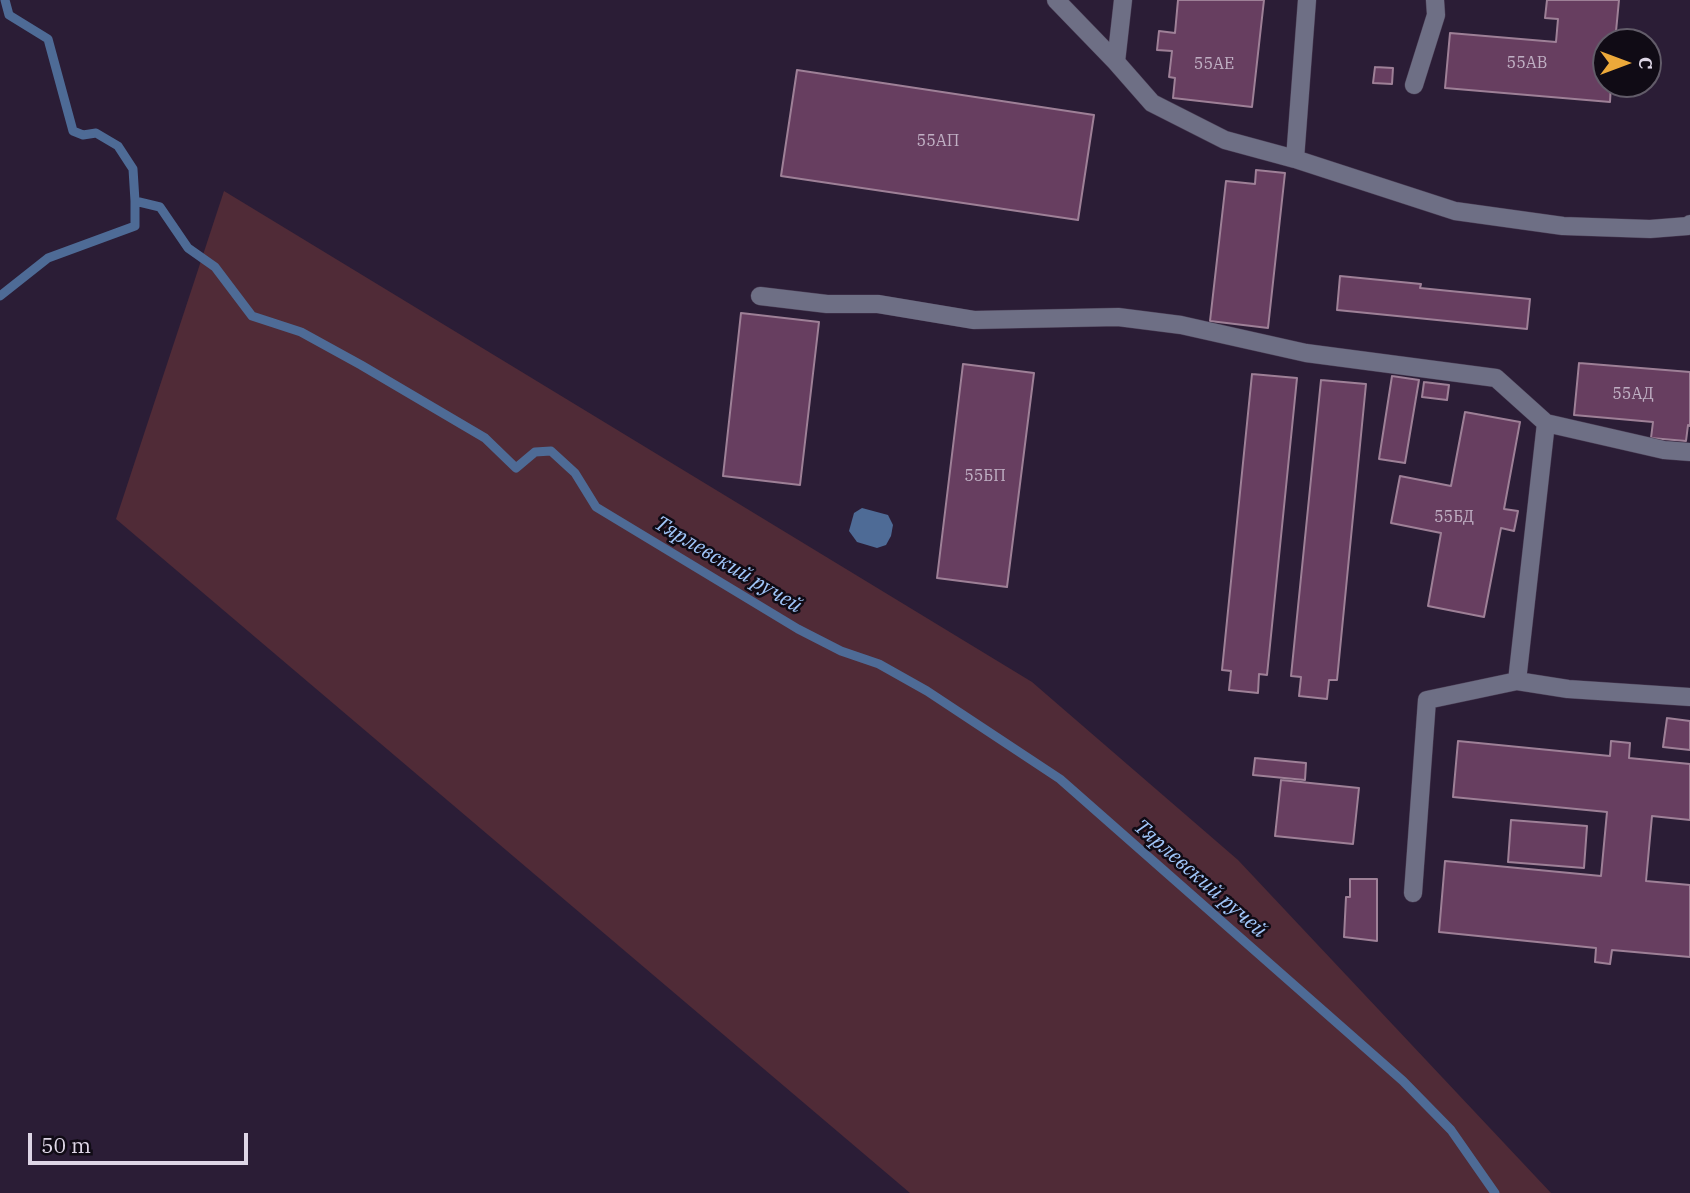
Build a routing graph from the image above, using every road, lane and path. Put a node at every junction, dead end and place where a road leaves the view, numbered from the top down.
1 (1056, 0) edge
2 (1123, 0) edge
3 (1307, 0) edge
4 (1435, 0) edge
5 (1116, 62) junction
6 (1413, 85) dead end
7 (1295, 159) junction
8 (1690, 224) edge
9 (760, 296) dead end
10 (1546, 423) junction
11 (1690, 452) edge
12 (1517, 681) junction
13 (1690, 697) edge
14 (1413, 893) dead end

1 - 5 lane
2 - 5 lane
3 - 7 lane
4 - 6 lane
5 - 7 lane
7 - 8 lane
9 - 10 lane
10 - 11 lane
10 - 12 lane
12 - 13 lane
12 - 14 lane

